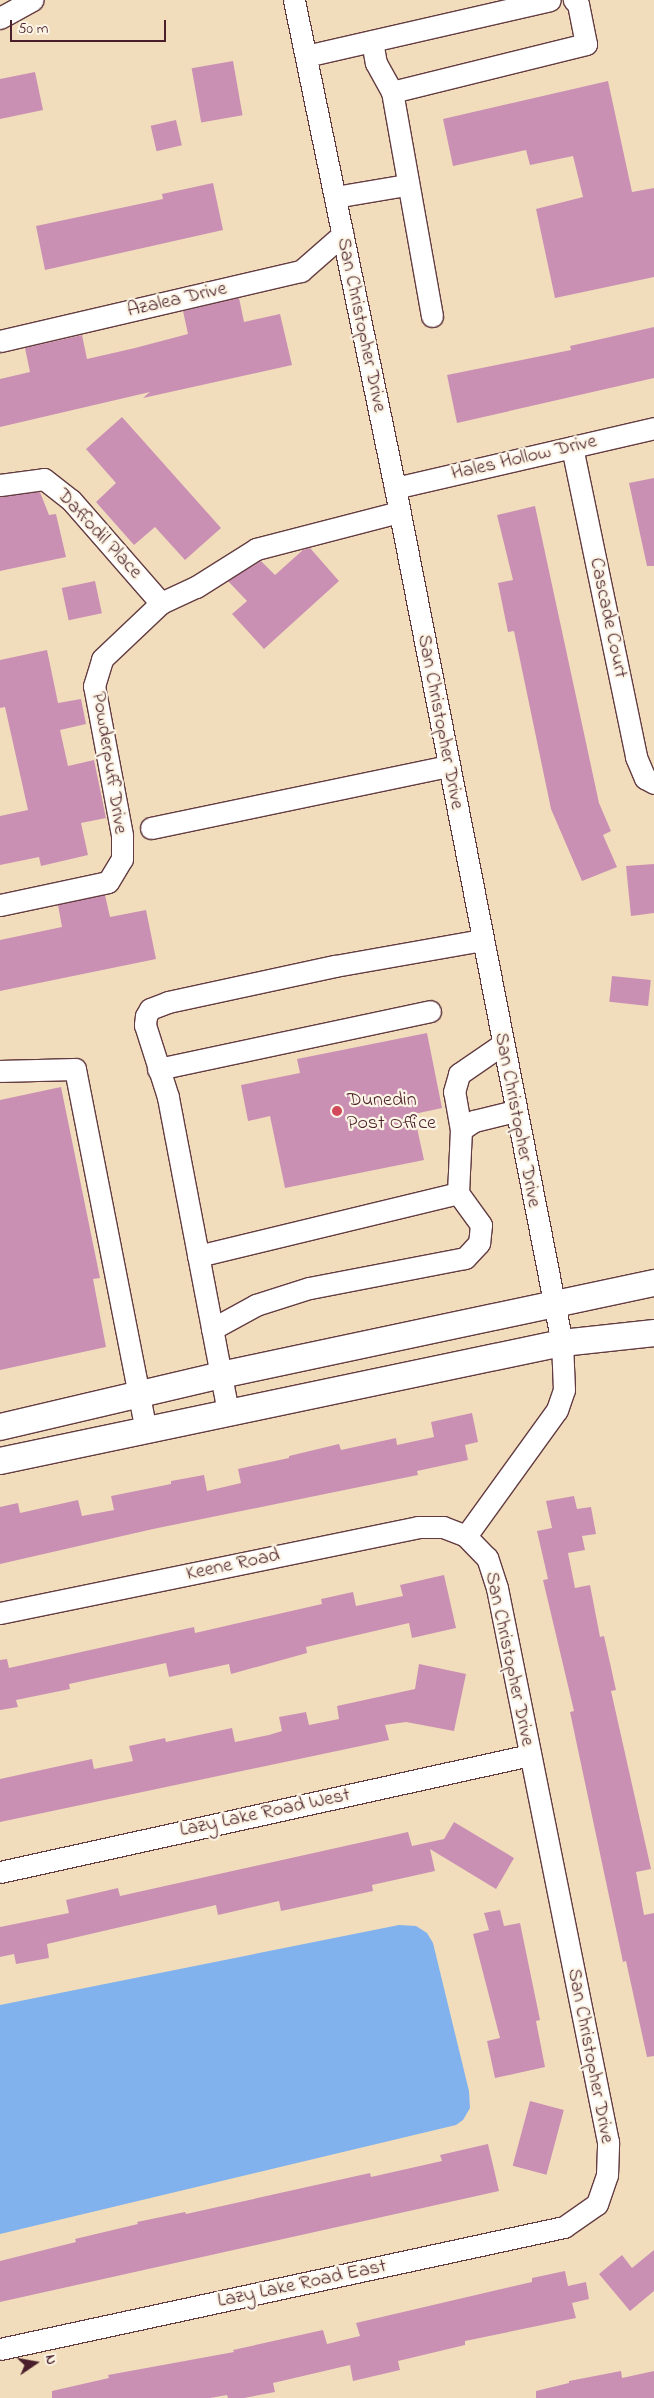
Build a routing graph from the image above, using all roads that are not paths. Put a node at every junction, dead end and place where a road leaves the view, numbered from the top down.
1 (32, 0) edge
2 (294, 0) edge
3 (550, 0) edge
4 (574, 0) edge
5 (0, 18) edge
6 (372, 41) junction
7 (306, 56) junction
8 (392, 92) junction
9 (406, 185) junction
10 (335, 197) junction
11 (342, 235) junction
12 (432, 316) dead end
13 (0, 341) edge
14 (654, 428) edge
15 (572, 448) junction
16 (0, 485) edge
17 (394, 488) junction
18 (399, 512) junction
19 (161, 603) junction
20 (449, 766) junction
21 (654, 782) edge
22 (151, 828) dead end
23 (0, 905) edge
24 (483, 940) junction
25 (430, 1011) dead end
26 (501, 1045) junction
27 (158, 1069) junction
28 (0, 1071) edge
29 (515, 1111) junction
30 (461, 1130) junction
31 (458, 1193) junction
32 (198, 1256) junction
33 (654, 1283) edge
34 (554, 1304) junction
35 (212, 1329) junction
36 (654, 1333) edge
37 (562, 1343) junction
38 (221, 1375) junction
39 (139, 1394) junction
40 (228, 1412) junction
41 (0, 1427) edge
42 (146, 1430) junction
43 (0, 1461) edge
44 (466, 1536) junction
45 (0, 1613) edge
46 (530, 1755) junction
47 (0, 1872) edge
48 (597, 2204) joint
49 (0, 2349) edge

1 - 5 street
2 - 7 street, San Christopher Drive
3 - 6 street
4 - 8 street
6 - 7 street
6 - 8 street
7 - 10 street, San Christopher Drive
8 - 9 street
9 - 10 street
9 - 12 street
10 - 11 street, San Christopher Drive
11 - 13 street, Azalea Drive
11 - 17 street, San Christopher Drive
14 - 15 street, Hales Hollow Drive
15 - 17 street, Hales Hollow Drive
15 - 21 street, Cascade Court
16 - 19 street, Daffodil Place
17 - 18 street, San Christopher Drive
18 - 19 street, Powderpuff Drive
18 - 20 street, San Christopher Drive
19 - 23 street, Powderpuff Drive
20 - 22 street
20 - 24 street, San Christopher Drive
24 - 26 street, San Christopher Drive
24 - 27 street
25 - 27 street
26 - 29 street, San Christopher Drive
26 - 30 street
27 - 32 street
28 - 39 street
29 - 30 street
29 - 34 street, San Christopher Drive
30 - 31 street
31 - 32 street
31 - 35 street
32 - 35 street
33 - 34 main road
34 - 37 street, San Christopher Drive
34 - 38 main road
35 - 38 street
36 - 37 main road
37 - 40 main road
37 - 44 street, San Christopher Drive
38 - 39 main road
38 - 40 street
39 - 41 main road
39 - 42 street
40 - 42 main road
42 - 43 main road
44 - 45 street, Keene Road
44 - 46 street, San Christopher Drive
46 - 47 street, Lazy Lake Road West
46 - 48 street, San Christopher Drive
48 - 49 street, Lazy Lake Road East

